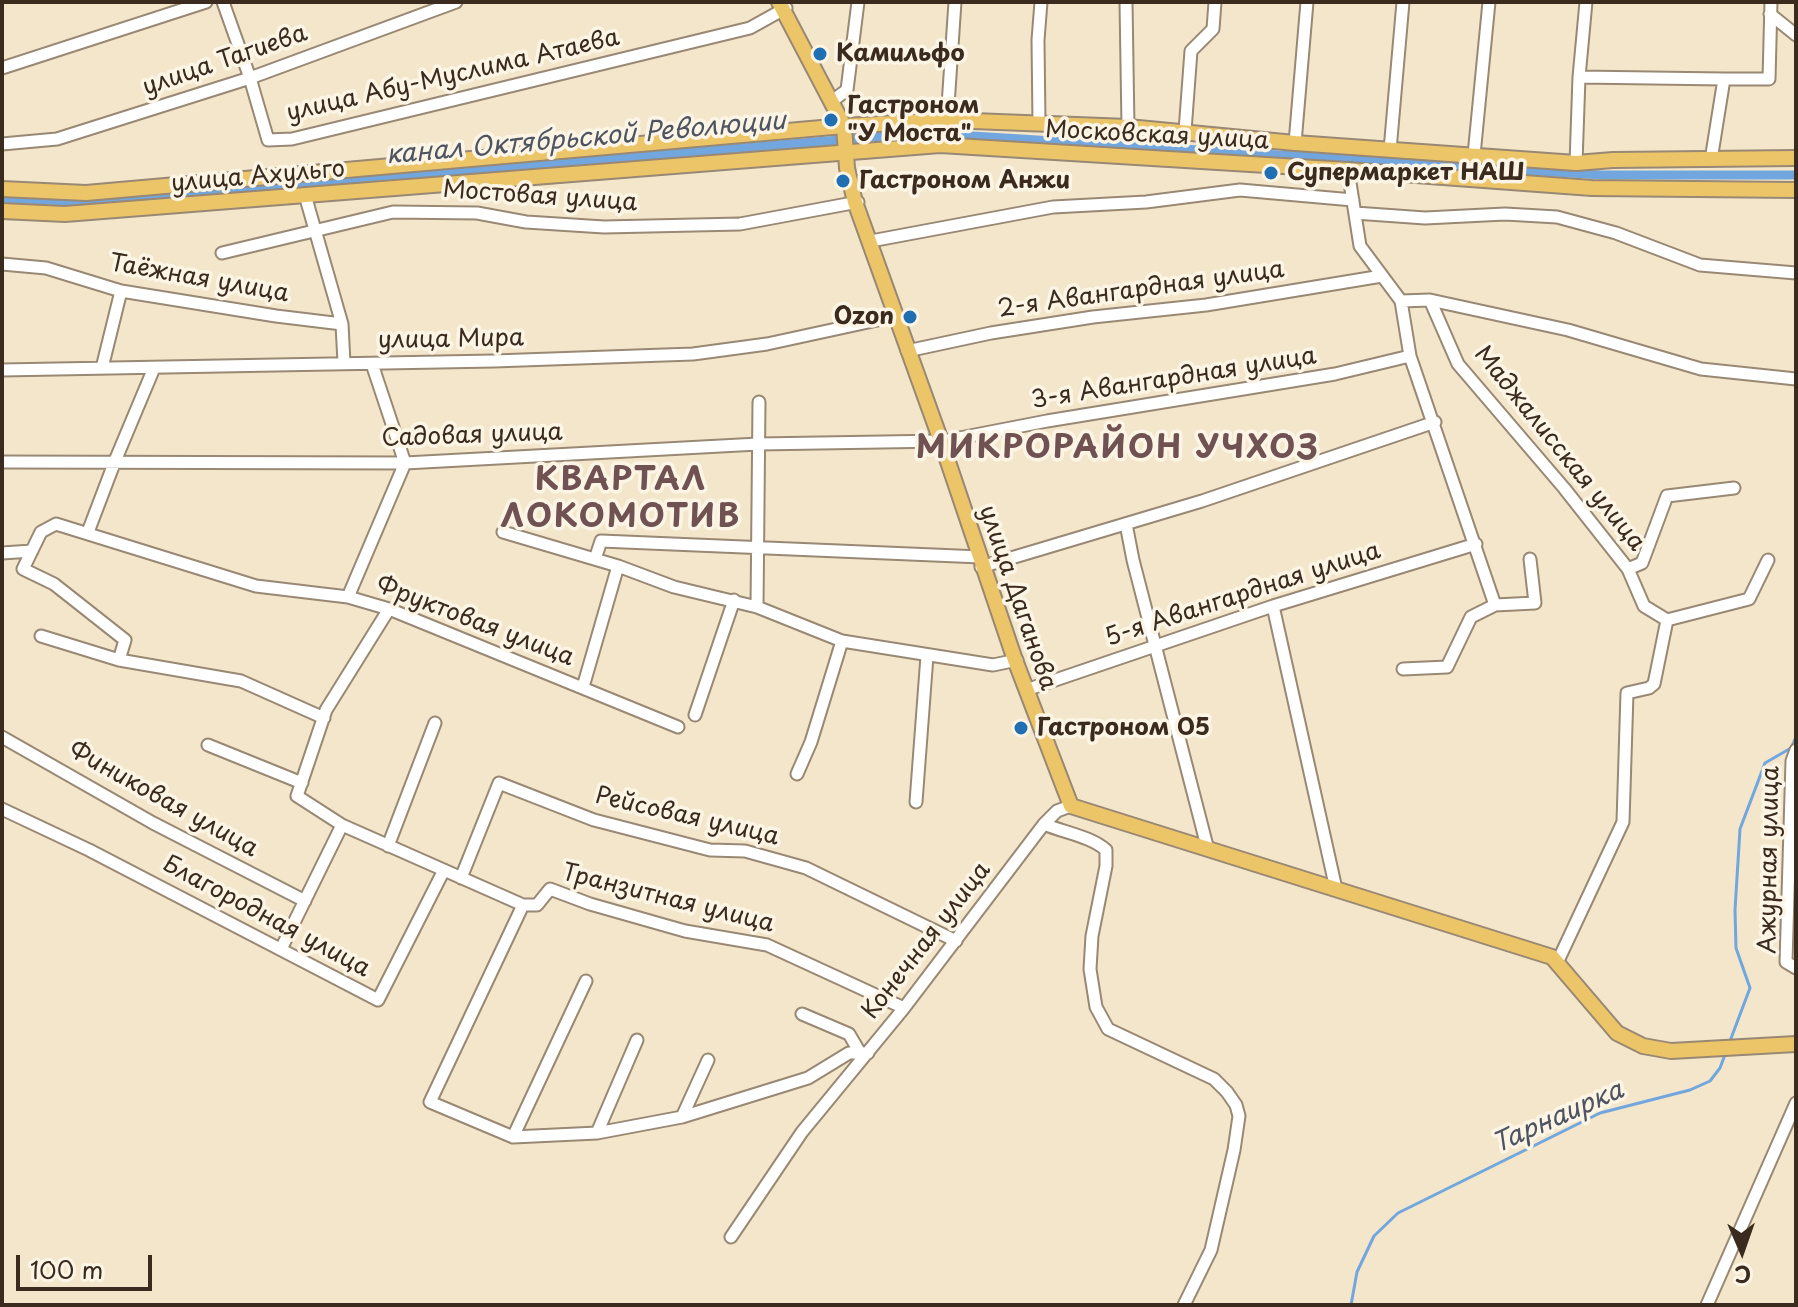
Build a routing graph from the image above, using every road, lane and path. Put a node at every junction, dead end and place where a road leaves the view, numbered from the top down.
1 (206, 2) edge
2 (223, 2) edge
3 (456, 2) edge
4 (858, 2) edge
5 (955, 2) edge
6 (1041, 2) edge
7 (1126, 2) edge
8 (1215, 2) edge
9 (1307, 2) edge
10 (1403, 2) edge
11 (1489, 2) edge
12 (1586, 2) edge
13 (783, 5) edge
14 (1771, 8) edge
15 (1796, 35) edge
16 (2, 68) edge
17 (1579, 77) junction
18 (250, 78) junction
19 (1724, 79) junction
20 (833, 100) junction
21 (947, 120) junction
22 (1039, 123) junction
23 (847, 126) junction
24 (1128, 127) junction
25 (1185, 131) junction
26 (1295, 143) junction
27 (2, 144) edge
28 (1390, 150) junction
29 (849, 153) junction
30 (1474, 155) junction
31 (1796, 158) edge
32 (1711, 160) junction
33 (1576, 163) junction
34 (1348, 170) junction
35 (2, 189) edge
36 (1796, 190) edge
37 (305, 195) junction
38 (857, 202) junction
39 (1354, 206) junction
40 (2, 211) edge
41 (314, 233) junction
42 (872, 240) junction
43 (222, 253) dead end
44 (2, 264) edge
45 (1796, 273) edge
46 (1382, 276) junction
47 (121, 291) junction
48 (1430, 300) junction
49 (1401, 301) junction
50 (895, 316) junction
51 (342, 324) junction
52 (908, 350) junction
53 (1410, 356) junction
54 (344, 363) junction
55 (372, 364) junction
56 (102, 368) junction
57 (154, 368) junction
58 (2, 370) edge
59 (1796, 379) edge
60 (759, 402) dead end
61 (1435, 422) junction
62 (943, 441) junction
63 (758, 444) junction
64 (115, 461) junction
65 (2, 462) edge
66 (405, 463) junction
67 (1734, 488) dead end
68 (1126, 524) junction
69 (88, 532) junction
70 (503, 532) dead end
71 (1476, 544) junction
72 (758, 548) junction
73 (32, 551) junction
74 (2, 553) edge
75 (595, 559) junction
76 (1530, 559) dead end
77 (1768, 560) dead end
78 (981, 562) junction
79 (618, 566) junction
80 (1628, 569) junction
81 (348, 597) junction
82 (734, 600) junction
83 (1495, 605) junction
84 (1273, 606) junction
85 (757, 607) junction
86 (389, 609) junction
87 (1667, 620) junction
88 (41, 636) dead end
89 (842, 641) junction
90 (1156, 645) junction
91 (927, 656) junction
92 (119, 660) junction
93 (1016, 660) junction
94 (1403, 669) dead end
95 (583, 687) junction
96 (1027, 690) junction
97 (695, 715) dead end
98 (324, 718) junction
99 (435, 723) dead end
100 (678, 727) dead end
101 (2, 737) edge
102 (208, 745) dead end
103 (1796, 750) edge
104 (797, 774) dead end
105 (302, 783) junction
106 (916, 802) dead end
107 (1072, 805) junction
108 (2, 809) edge
109 (1044, 824) junction
110 (342, 825) junction
111 (388, 846) junction
112 (1207, 848) junction
113 (444, 870) junction
114 (461, 878) junction
115 (1336, 888) junction
116 (305, 901) junction
117 (523, 905) junction
118 (956, 941) junction
119 (281, 949) junction
120 (1558, 962) junction
121 (1796, 968) edge
122 (586, 981) dead end
123 (904, 1008) junction
124 (802, 1014) dead end
125 (637, 1040) dead end
126 (1796, 1042) edge
127 (864, 1052) junction
128 (708, 1060) dead end
129 (1796, 1103) edge
130 (682, 1117) junction
131 (597, 1133) junction
132 (513, 1137) junction
133 (731, 1237) dead end
134 (1184, 1305) edge
135 (1707, 1305) edge

1 - 16 street
2 - 18 street, улица Абу-Муслима Атаева
3 - 18 street, улица Тагиева
4 - 20 street
5 - 21 street
6 - 22 street
7 - 24 street
8 - 25 street
9 - 26 street
10 - 28 street
11 - 30 street
12 - 17 street
13 - 18 street, улица Абу-Муслима Атаева
13 - 20 main road, улица Даганова
14 - 15 street
14 - 19 street
17 - 19 street
17 - 33 street
18 - 27 street, улица Тагиева
19 - 32 street
20 - 23 main road, улица Даганова
21 - 22 main road
21 - 23 main road
22 - 24 main road
23 - 29 main road, улица Даганова
23 - 35 main road
24 - 25 main road
25 - 26 main road
26 - 28 main road
28 - 30 main road
29 - 34 main road, Московская улица
29 - 37 main road, улица Ахульго
29 - 38 main road, улица Даганова
30 - 33 main road
31 - 32 main road
32 - 33 main road
34 - 36 main road, Московская улица
34 - 39 street
37 - 40 main road, улица Ахульго
37 - 41 street
38 - 41 street, Мостовая улица
38 - 42 main road, улица Даганова
39 - 42 street
39 - 45 street
39 - 46 street
41 - 43 street, Мостовая улица
41 - 51 street
42 - 50 main road, улица Даганова
44 - 47 street, Таёжная улица
46 - 49 street
46 - 52 street, 2-я Авангардная улица
47 - 51 street, Таёжная улица
47 - 56 street
48 - 49 street
48 - 59 street
48 - 80 street, Маджалисская улица
49 - 53 street
50 - 52 main road, улица Даганова
50 - 55 street, улица Мира
51 - 54 street
52 - 62 main road, улица Даганова
53 - 61 street
53 - 62 street, 3-я Авангардная улица
54 - 55 street, улица Мира
54 - 57 street, улица Мира
55 - 66 street
56 - 57 street, улица Мира
56 - 58 street, улица Мира
57 - 64 street
60 - 63 street
61 - 68 street
61 - 71 street
62 - 63 street, Садовая улица
62 - 78 main road, улица Даганова
63 - 66 street, Садовая улица
63 - 72 street
64 - 65 street, Садовая улица
64 - 66 street, Садовая улица
64 - 69 street
66 - 81 street
67 - 80 street
68 - 78 street
68 - 90 street
69 - 73 street, Фруктовая улица
69 - 81 street, Фруктовая улица
70 - 75 street
71 - 83 street
71 - 84 street, 5-я Авангардная улица
72 - 75 street
72 - 78 street
72 - 85 street
73 - 74 street
73 - 92 street
75 - 79 street
76 - 83 street
77 - 87 street
78 - 93 main road, улица Даганова
79 - 82 street
79 - 95 street
80 - 87 street, Маджалисская улица
81 - 86 street, Фруктовая улица
82 - 85 street
82 - 97 street
83 - 94 street
84 - 90 street, 5-я Авангардная улица
84 - 115 street
85 - 89 street
86 - 95 street, Фруктовая улица
86 - 98 street
87 - 120 street
88 - 92 street
89 - 91 street
89 - 104 street
90 - 96 street, 5-я Авангардная улица
90 - 112 street
91 - 93 street
91 - 106 street
92 - 98 street
93 - 96 main road, улица Даганова
95 - 100 street, Фруктовая улица
96 - 107 main road, улица Даганова
98 - 105 street
99 - 111 street
101 - 116 street, Финиковая улица
102 - 105 street
103 - 121 street, Ажурная улица
105 - 110 street
107 - 109 street, Конечная улица
107 - 112 main road
108 - 119 street, Благородная улица
109 - 118 street, Конечная улица
109 - 134 street
110 - 111 street
110 - 116 street
111 - 113 street
112 - 115 main road
113 - 114 street
113 - 119 street, Благородная улица
114 - 117 street
114 - 118 street, Рейсовая улица
115 - 120 main road
116 - 119 street
117 - 123 street, Транзитная улица
117 - 132 street, Конечная улица
118 - 123 street, Конечная улица
120 - 126 main road
122 - 132 street
123 - 127 street, Конечная улица
124 - 127 street
125 - 131 street
127 - 130 street, Конечная улица
127 - 133 street
128 - 130 street
129 - 135 street
130 - 131 street, Конечная улица
131 - 132 street, Конечная улица

